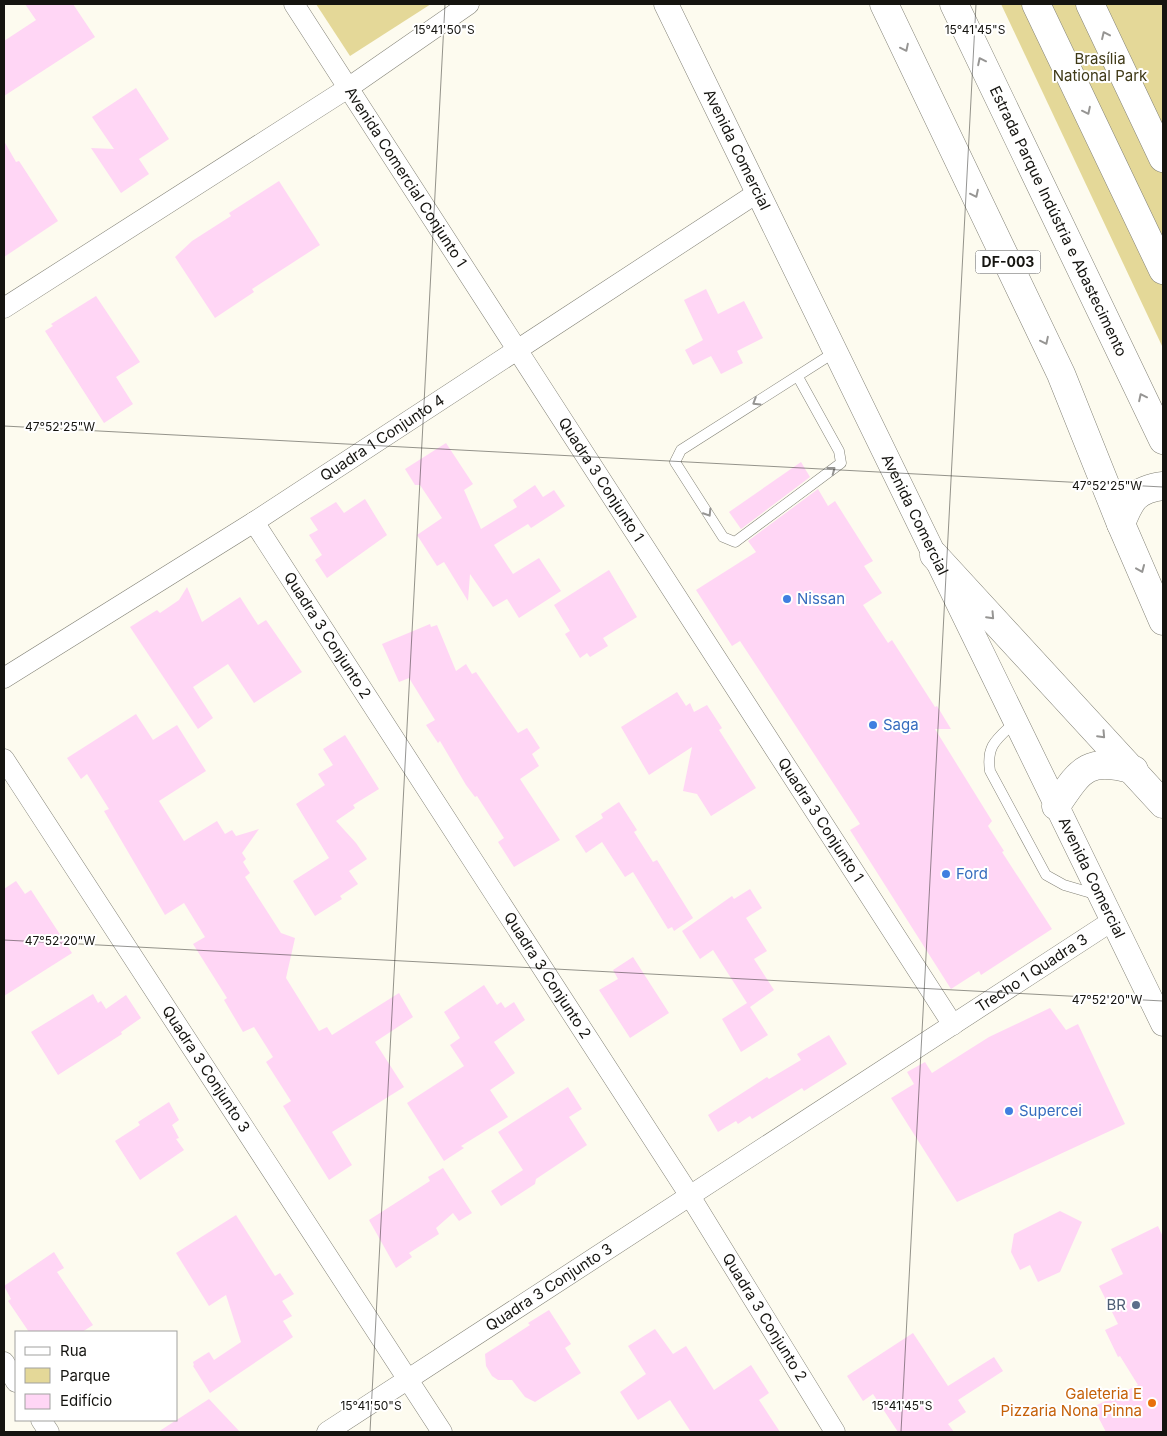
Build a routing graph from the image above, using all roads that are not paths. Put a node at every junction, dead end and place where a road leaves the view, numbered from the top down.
1 (294, 4) edge
2 (469, 4) edge
3 (666, 4) edge
4 (884, 4) edge
5 (954, 4) edge
6 (1036, 4) edge
7 (1090, 4) edge
8 (348, 88) junction
9 (1163, 158) edge
10 (757, 193) junction
11 (1163, 270) edge
12 (4, 308) edge
13 (518, 350) junction
14 (835, 352) junction
15 (798, 376) junction
16 (1163, 440) edge
17 (1163, 486) edge
18 (254, 522) junction
19 (1121, 524) junction
20 (934, 555) junction
21 (1163, 621) edge
22 (4, 678) edge
23 (1015, 722) junction
24 (4, 759) edge
25 (1134, 770) junction
26 (1163, 804) edge
27 (1056, 806) junction
28 (1100, 895) junction
29 (1112, 921) junction
30 (953, 1024) junction
31 (1163, 1024) edge
32 (690, 1196) junction
33 (4, 1362) edge
34 (15, 1380) edge
35 (408, 1380) junction
36 (41, 1421) edge
37 (49, 1432) edge
38 (327, 1432) edge
39 (442, 1432) edge
40 (834, 1432) edge

1 - 8 street, Avenida Comercial Conjunto 1
2 - 8 street
3 - 10 street, Avenida Comercial
4 -> 19 main road, DF-003
16 -> 5 main road, Estrada Parque Indústria e Abastecimento
6 -> 11 main road
9 -> 7 main road
8 - 12 street
8 - 13 street, Avenida Comercial Conjunto 1
10 - 13 street, Quadra 1 Conjunto 4
10 - 14 street, Avenida Comercial
13 - 18 street, Quadra 1 Conjunto 4
13 - 30 street, Quadra 3 Conjunto 1
14 - 15 lane
14 - 20 street, Avenida Comercial
15 -> 15 lane
17 - 19 main road
18 - 22 street, Quadra 1 Conjunto 4
18 - 32 street, Quadra 3 Conjunto 2
19 -> 21 main road, DF-003
20 - 23 street, Avenida Comercial
20 -> 25 main road
23 - 27 street, Avenida Comercial
23 - 28 lane
24 - 35 street, Quadra 3 Conjunto 3
25 - 26 main road
25 - 27 main road
27 - 28 street, Avenida Comercial
28 - 29 street, Avenida Comercial
29 - 30 street, Trecho 1 Quadra 3
29 - 31 street, Avenida Comercial
30 - 32 street
32 - 35 street, Quadra 3 Conjunto 3
32 - 40 street, Quadra 3 Conjunto 2
33 - 34 street
35 - 38 street
35 - 39 street, Quadra 3 Conjunto 3
36 - 37 street

